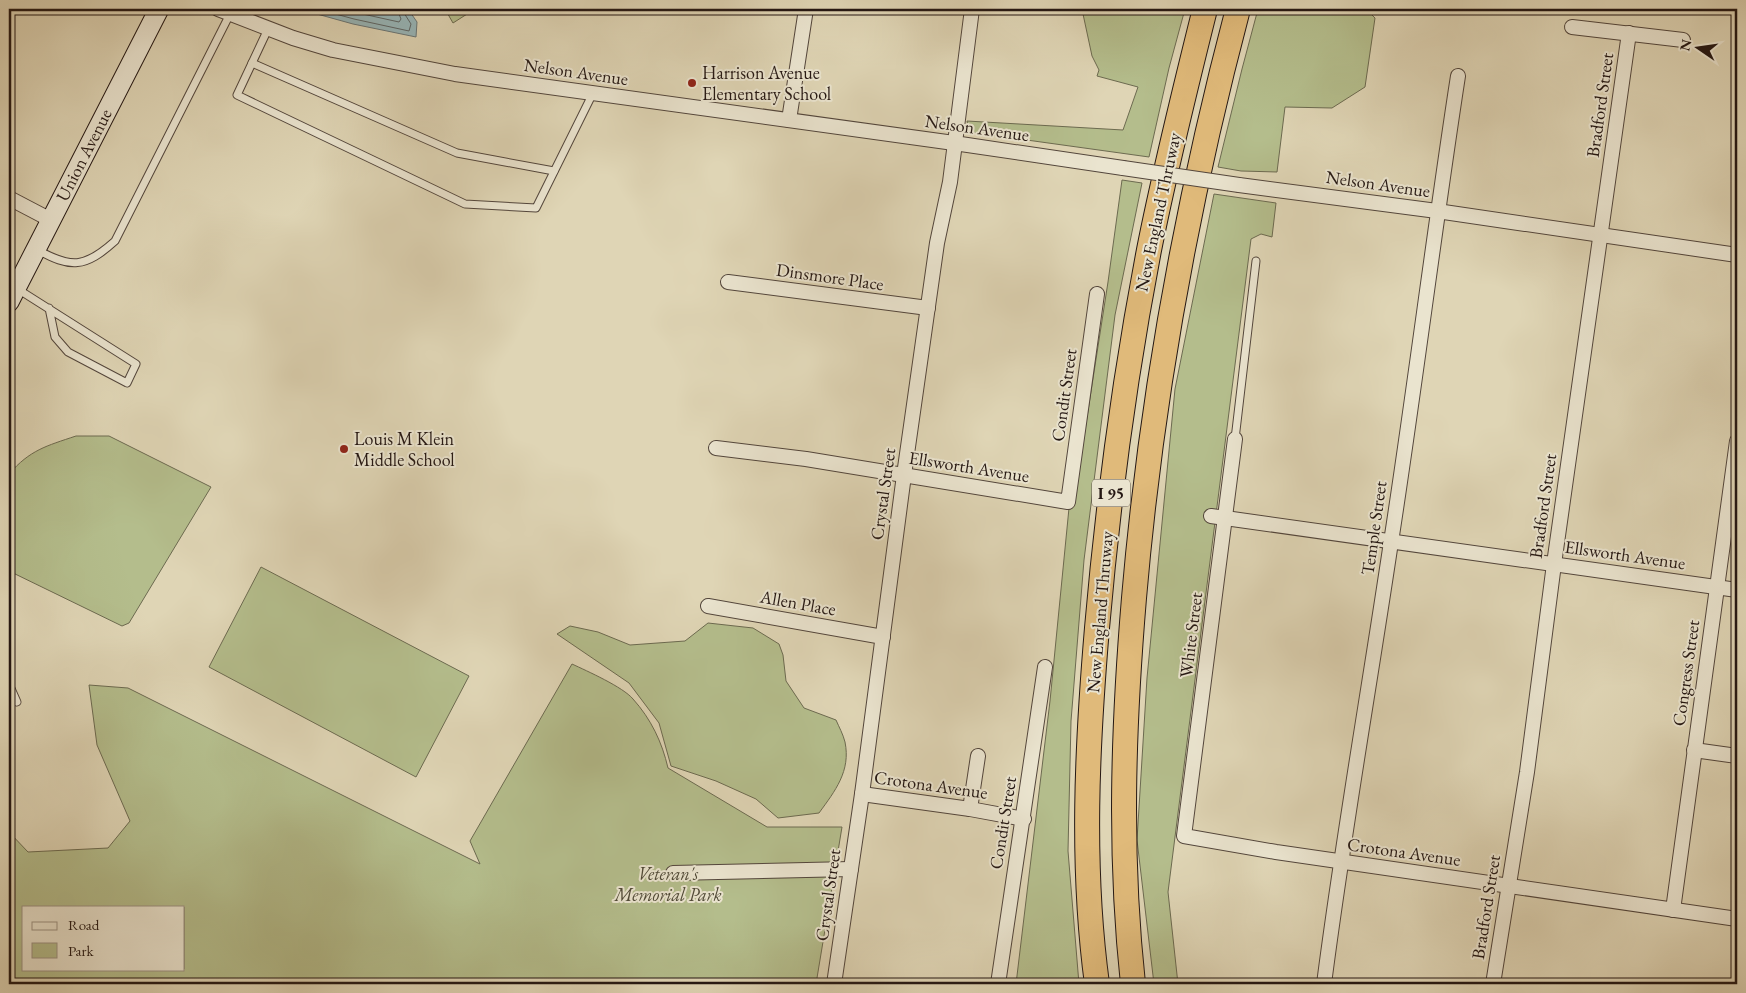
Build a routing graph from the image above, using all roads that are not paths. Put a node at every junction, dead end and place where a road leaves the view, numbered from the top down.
1 (159, 9) edge
2 (806, 9) edge
3 (972, 9) edge
4 (1205, 9) edge
5 (1238, 9) edge
6 (224, 11) edge
7 (1572, 27) dead end
8 (268, 28) junction
9 (1629, 33) junction
10 (1682, 40) dead end
11 (252, 63) junction
12 (1458, 76) dead end
13 (593, 93) junction
14 (789, 120) junction
15 (954, 143) junction
16 (554, 171) junction
17 (9, 198) edge
18 (1437, 211) junction
19 (51, 220) junction
20 (1600, 235) junction
21 (36, 249) junction
22 (1737, 256) edge
23 (1256, 261) dead end
24 (728, 282) dead end
25 (1097, 294) dead end
26 (12, 295) edge
27 (49, 308) junction
28 (928, 308) junction
29 (1235, 439) joint
30 (1737, 441) edge
31 (716, 448) dead end
32 (904, 475) junction
33 (1068, 502) joint
34 (1218, 517) junction
35 (1392, 541) junction
36 (1554, 564) junction
37 (1717, 587) junction
38 (1737, 590) edge
39 (708, 606) dead end
40 (883, 637) junction
41 (1045, 667) dead end
42 (9, 684) edge
43 (17, 702) dead end
44 (1694, 750) junction
45 (978, 756) dead end
46 (1737, 756) edge
47 (862, 794) junction
48 (970, 809) junction
49 (1024, 819) junction
50 (1184, 836) joint
51 (1340, 861) junction
52 (851, 869) junction
53 (673, 873) dead end
54 (1508, 886) junction
55 (1673, 910) junction
56 (1737, 919) edge
57 (834, 984) edge
58 (998, 984) edge
59 (1097, 984) edge
60 (1133, 984) edge
61 (1324, 984) edge
62 (1493, 984) edge

1 - 19 street, Union Avenue
2 - 14 street
3 - 15 street, Crystal Street
4 - 59 highway, New England Thruway / I 95
5 - 60 highway, New England Thruway / I 95
6 - 8 street, Nelson Avenue
6 - 21 lane
7 - 9 street
8 - 11 lane
8 - 13 street, Nelson Avenue
9 - 10 street
9 - 20 street, Bradford Street
11 - 16 lane
11 - 16 lane
12 - 18 street, Temple Street
13 - 14 street, Nelson Avenue
13 - 16 lane
14 - 15 street, Nelson Avenue
15 - 18 street, Nelson Avenue, bridge
15 - 28 street, Crystal Street
17 - 19 street
18 - 20 street, Nelson Avenue
18 - 35 street, Temple Street
19 - 21 street, Union Avenue
20 - 22 street, Nelson Avenue
20 - 36 street, Bradford Street
21 - 26 street, Union Avenue
23 - 29 lane
24 - 28 street, Dinsmore Place
25 - 33 street, Condit Street
26 - 27 lane
27 - 27 lane
28 - 32 street, Crystal Street
29 - 34 street, White Street
30 - 37 street, Congress Street
31 - 32 street, Ellsworth Avenue
32 - 33 street, Ellsworth Avenue
32 - 40 street, Crystal Street
34 - 35 street, Ellsworth Avenue
34 - 50 street, White Street
35 - 36 street, Ellsworth Avenue
35 - 51 street, Temple Street
36 - 37 street, Ellsworth Avenue
36 - 54 street, Bradford Street
37 - 38 street, Ellsworth Avenue
37 - 44 street, Congress Street
39 - 40 street, Allen Place
40 - 47 street, Crystal Street
41 - 49 street, Condit Street
42 - 43 lane
44 - 46 street
44 - 55 street, Congress Street
45 - 48 street
47 - 48 street, Crotona Avenue
47 - 52 street, Crystal Street
48 - 49 street, Crotona Avenue
49 - 58 street, Condit Street
50 - 51 street, Crotona Avenue
51 - 54 street, Crotona Avenue
51 - 61 street, Temple Street
52 - 53 street
52 - 57 street, Crystal Street
54 - 55 street, Crotona Avenue
54 - 62 street, Bradford Street
55 - 56 street, Crotona Avenue

